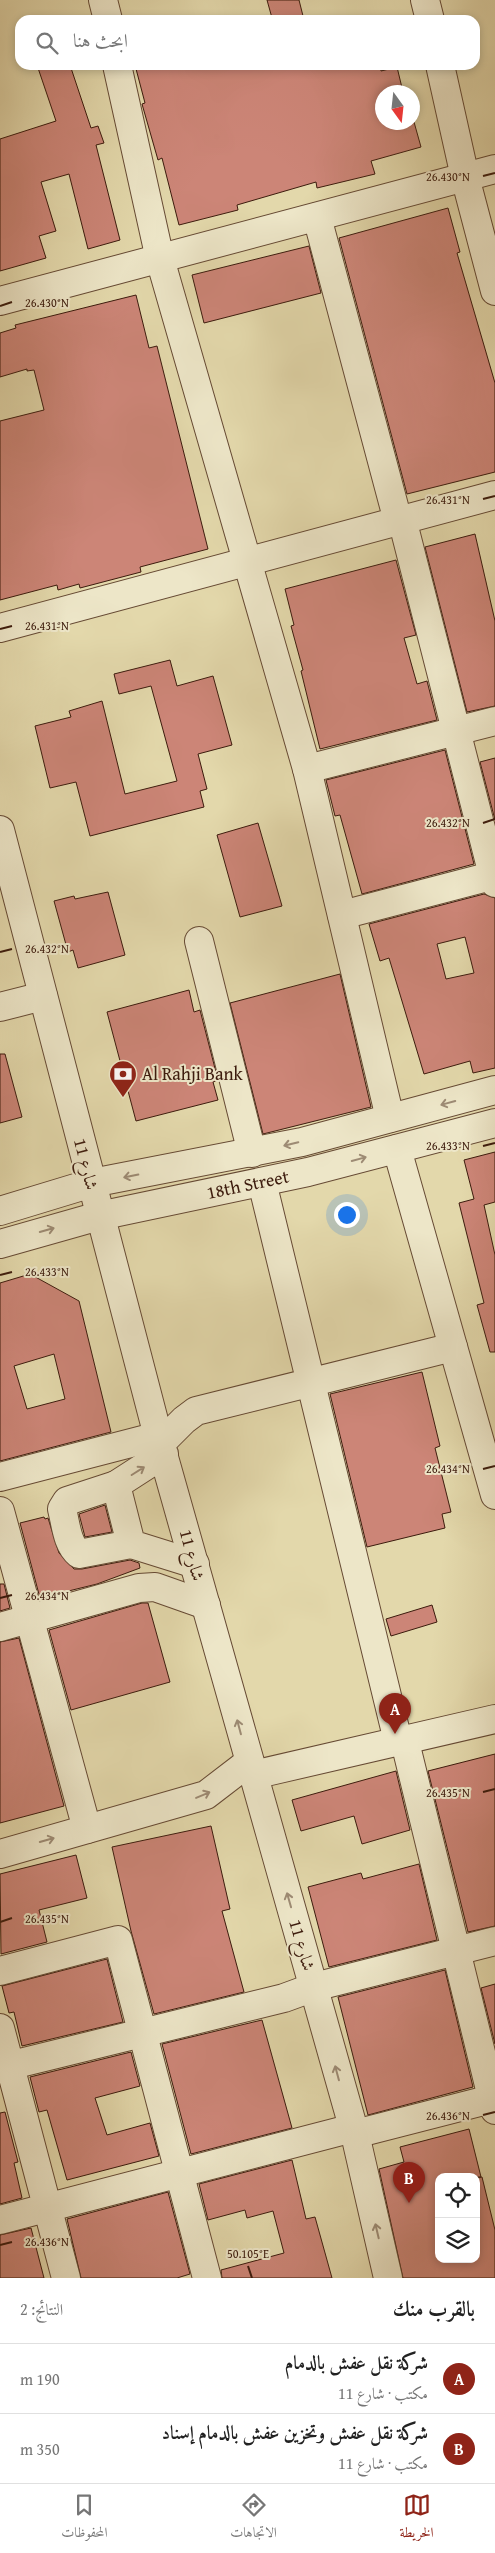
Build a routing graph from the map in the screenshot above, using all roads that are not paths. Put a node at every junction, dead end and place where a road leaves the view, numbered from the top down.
1 (103, 0) edge
2 (425, 0) edge
3 (107, 15) edge
4 (429, 15) edge
5 (119, 70) edge
6 (441, 70) edge
7 (495, 169) edge
8 (465, 177) junction
9 (317, 217) junction
10 (160, 259) junction
11 (495, 291) edge
12 (0, 301) edge
13 (495, 495) edge
14 (400, 520) junction
15 (247, 561) junction
16 (0, 628) edge
17 (495, 721) edge
18 (456, 731) junction
19 (307, 769) junction
20 (0, 830) edge
21 (494, 878) edge
22 (342, 915) junction
23 (199, 940) dead end
24 (43, 996) junction
25 (0, 1007) edge
26 (495, 1090) edge
27 (390, 1118) junction
28 (495, 1123) edge
29 (397, 1149) junction
30 (252, 1153) junction
31 (262, 1182) junction
32 (92, 1184) junction
33 (0, 1211) edge
34 (99, 1216) junction
35 (0, 1244) edge
36 (453, 1347) junction
37 (312, 1382) junction
38 (161, 1444) junction
39 (0, 1477) edge
40 (116, 1485) junction
41 (495, 1495) edge
42 (0, 1511) edge
43 (131, 1544) junction
44 (195, 1564) junction
45 (206, 1605) junction
46 (30, 1618) junction
47 (0, 1627) edge
48 (495, 1719) edge
49 (402, 1741) junction
50 (251, 1768) junction
51 (87, 1829) junction
52 (0, 1854) edge
53 (495, 1941) edge
54 (458, 1952) junction
55 (0, 1971) edge
56 (314, 1988) junction
57 (0, 2028) edge
58 (141, 2033) junction
59 (5, 2067) edge
60 (494, 2102) edge
61 (354, 2131) junction
62 (180, 2173) junction
63 (47, 2208) junction
64 (0, 2220) edge
65 (66, 2278) edge
66 (207, 2278) edge
67 (388, 2278) edge

1 - 3 street
2 - 4 street
5 - 10 street
6 - 8 street
7 - 8 street
8 - 9 street
8 - 11 street
9 - 10 street
9 - 14 street
10 - 12 street
10 - 15 street
13 - 14 street
14 - 15 street
14 - 18 street
15 - 16 street
15 - 19 street
17 - 18 street
18 - 19 street
18 - 21 street
19 - 22 street
20 - 24 street, شارع 11
21 - 22 street
22 - 27 street
23 - 30 street
24 - 25 street
24 - 32 street, شارع 11
26 -> 27 street
27 -> 30 street
28 - 29 street, 18th Street
31 -> 29 street, 18th Street
29 - 36 street
30 -> 32 street
31 - 34 street, 18th Street
31 - 37 street
32 - 33 street
32 - 34 street, شارع 11
35 -> 34 street, 18th Street
34 - 38 street, شارع 11
36 - 37 street
36 - 41 street
37 - 38 street
37 - 49 street
38 - 39 street
40 -> 38 street
38 - 44 street, شارع 11
40 - 43 street
40 - 43 street
42 - 46 street
43 - 44 street
44 - 45 street, شارع 11
45 - 46 street
50 -> 45 street, شارع 11
46 - 47 street
46 - 51 street
48 - 49 street
49 - 50 street
49 - 54 street
51 -> 50 street
56 -> 50 street, شارع 11
52 -> 51 street
53 - 54 street
54 - 56 street
54 - 60 street
55 - 58 street
56 - 58 street
61 -> 56 street, شارع 11
57 - 59 street
58 - 59 street
58 - 62 street
59 - 63 street
60 - 61 street
61 - 62 street
67 -> 61 street, شارع 11
62 - 63 street
62 - 66 street
63 - 64 street
63 - 65 street

